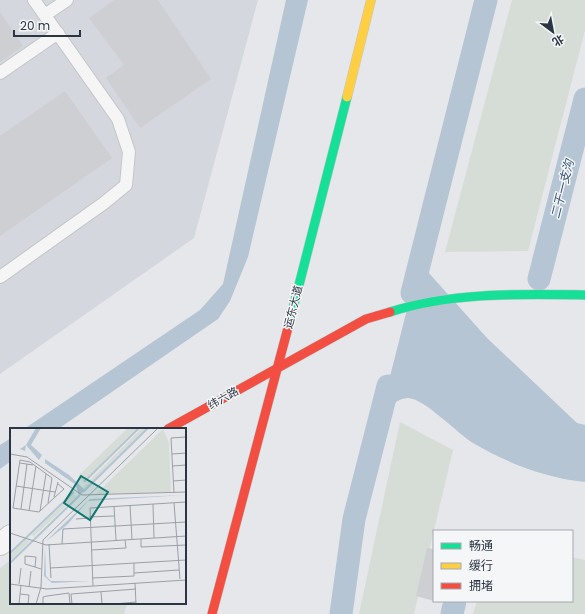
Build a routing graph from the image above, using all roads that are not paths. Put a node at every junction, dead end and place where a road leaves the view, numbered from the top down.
1 (34, 0) edge
2 (67, 0) edge
3 (371, 0) edge
4 (45, 15) junction
5 (58, 33) junction
6 (0, 73) edge
7 (0, 277) edge
8 (585, 295) edge
9 (278, 368) junction
10 (170, 428) edge
11 (10, 537) edge
12 (0, 544) edge
13 (212, 614) edge

1 - 4 lane
2 - 4 lane
3 - 9 street, 运东大道
4 - 5 lane
5 - 6 lane
5 - 7 lane
8 - 9 street, 纬六路
9 - 10 street, 纬六路
9 - 13 street, 运东大道
11 - 12 street

